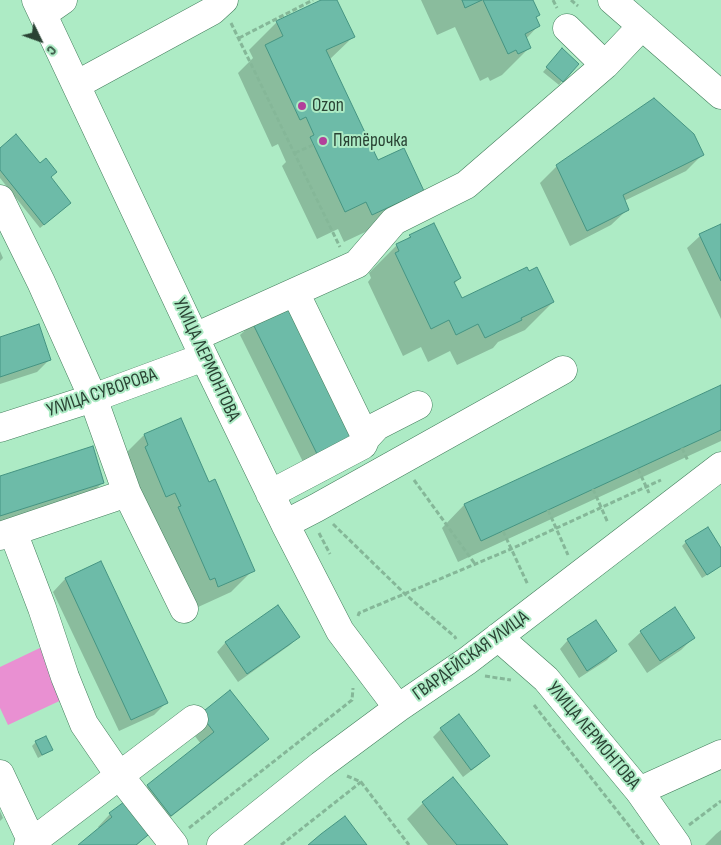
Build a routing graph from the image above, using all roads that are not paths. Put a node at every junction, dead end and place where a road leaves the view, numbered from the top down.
1 (612, 0) edge
2 (222, 1) edge
3 (47, 5) edge
4 (642, 26) junction
5 (567, 28) dead end
6 (605, 65) junction
7 (76, 85) junction
8 (721, 95) edge
9 (0, 199) edge
10 (295, 292) junction
11 (199, 347) junction
12 (564, 370) dead end
13 (93, 398) junction
14 (418, 405) dead end
15 (0, 428) edge
16 (366, 438) junction
17 (721, 466) edge
18 (127, 493) junction
19 (270, 494) junction
20 (285, 524) junction
21 (7, 534) edge
22 (184, 609) dead end
23 (498, 637) junction
24 (398, 708) junction
25 (194, 719) dead end
26 (721, 754) edge
27 (0, 774) edge
28 (118, 776) junction
29 (639, 791) junction
30 (30, 843) edge
31 (173, 843) edge
32 (221, 845) edge
33 (677, 845) edge

1 - 4 street
2 - 7 street
3 - 7 street, УЛИЦА ЛЕРМОНТОВА
4 - 6 street, УЛИЦА СУВОРОВА
4 - 8 street
5 - 6 street
6 - 10 street, УЛИЦА СУВОРОВА
7 - 11 street, УЛИЦА ЛЕРМОНТОВА
9 - 13 street
10 - 11 street, УЛИЦА СУВОРОВА
10 - 16 street
11 - 13 street, УЛИЦА СУВОРОВА
11 - 19 street, УЛИЦА ЛЕРМОНТОВА
12 - 20 street
13 - 15 street, УЛИЦА СУВОРОВА
13 - 18 street
14 - 16 street
16 - 19 street
17 - 23 street, ГВАРДЕЙСКАЯ УЛИЦА
18 - 21 street
18 - 22 street
19 - 20 street, УЛИЦА ЛЕРМОНТОВА
20 - 24 street, УЛИЦА ЛЕРМОНТОВА
21 - 28 street
23 - 24 street, ГВАРДЕЙСКАЯ УЛИЦА
23 - 29 street, УЛИЦА ЛЕРМОНТОВА
24 - 32 street, ГВАРДЕЙСКАЯ УЛИЦА
25 - 28 street
26 - 29 street
27 - 30 street
28 - 30 street
28 - 31 street
29 - 33 street, УЛИЦА ЛЕРМОНТОВА

